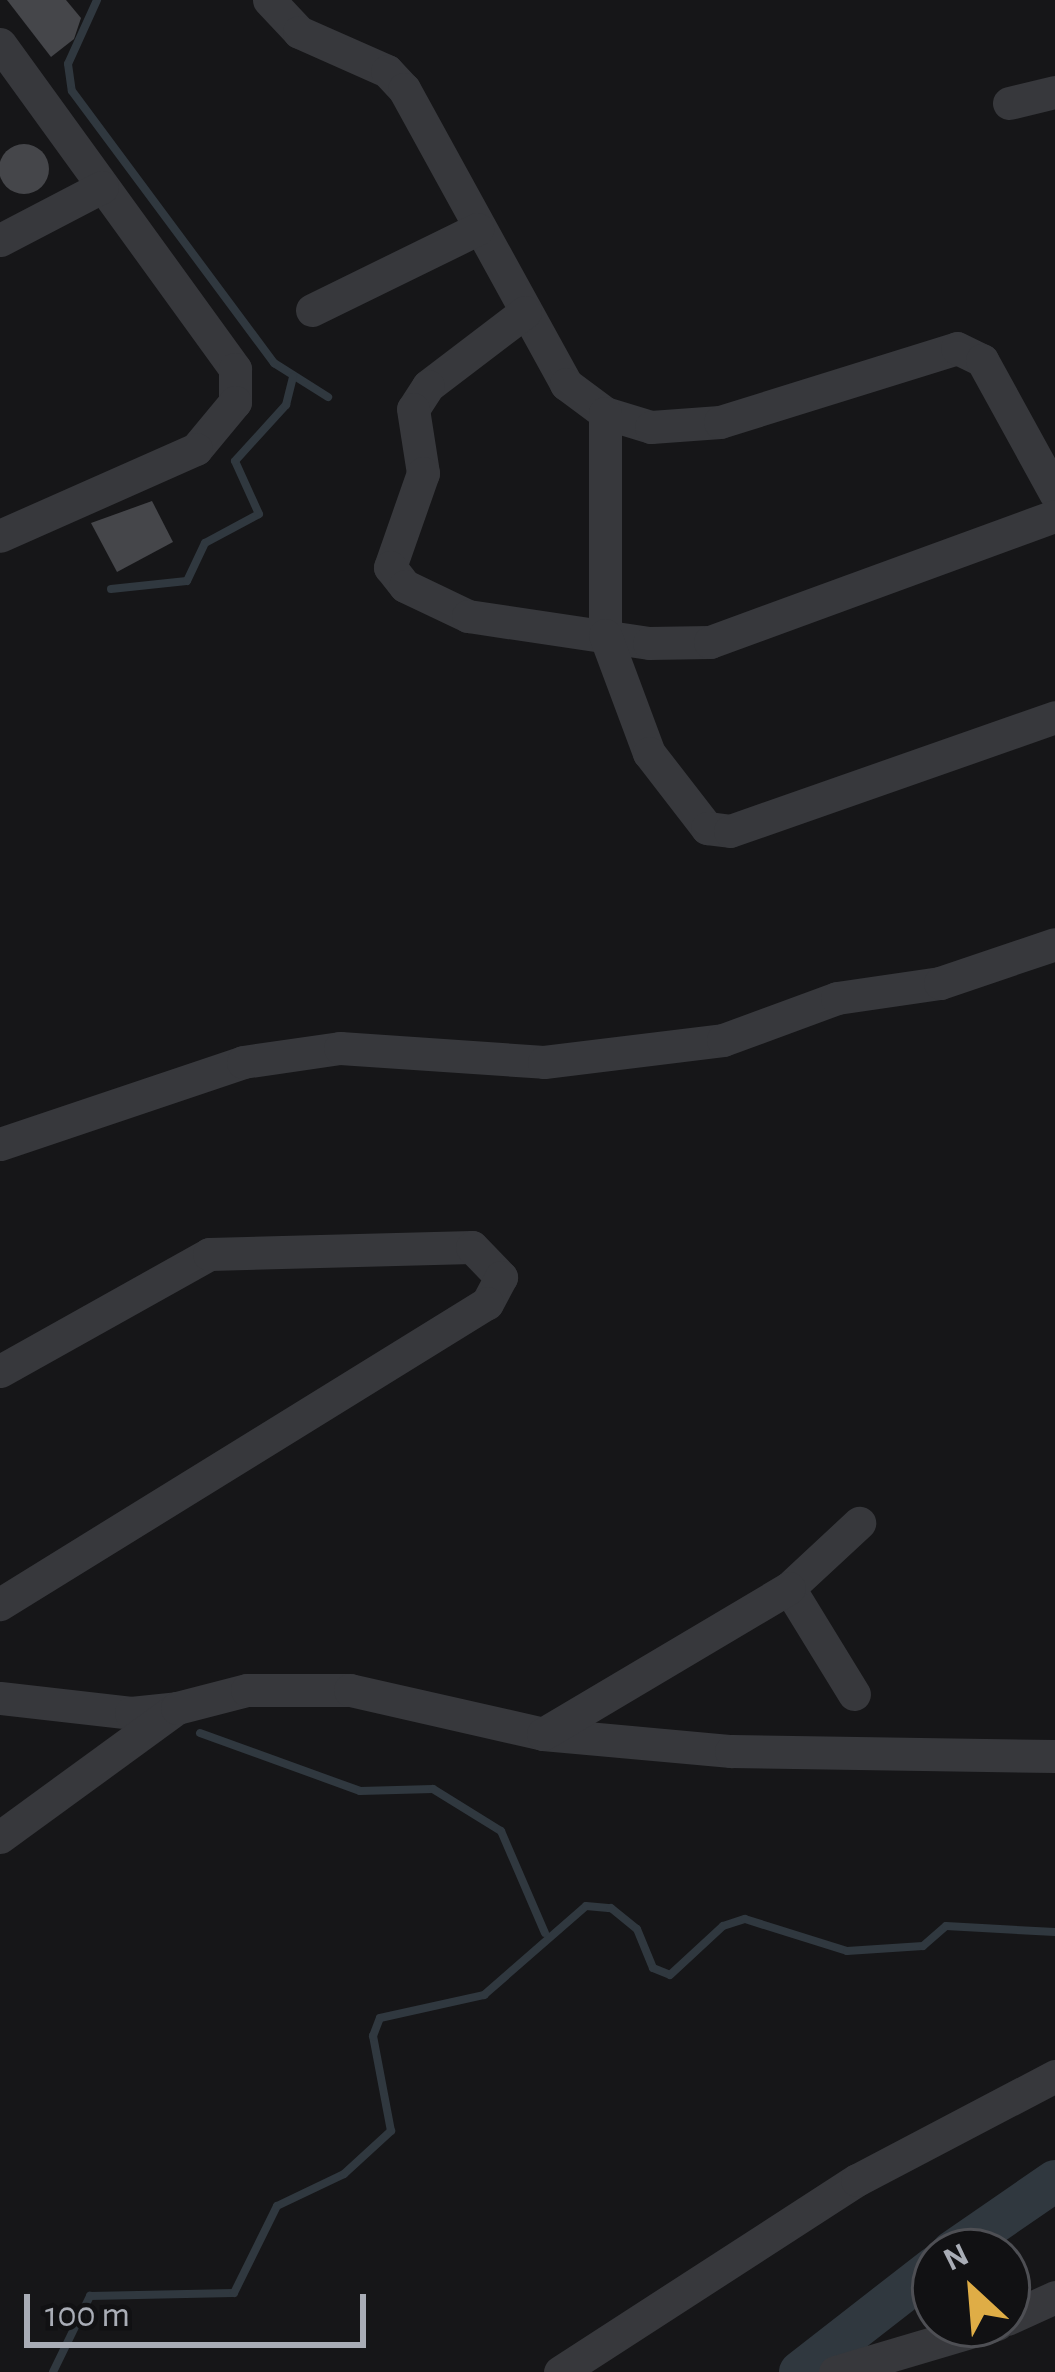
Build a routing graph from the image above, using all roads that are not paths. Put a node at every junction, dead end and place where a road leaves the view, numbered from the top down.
1 (269, 0) edge
2 (0, 44) edge
3 (1055, 92) edge
4 (1010, 103) dead end
5 (102, 187) junction
6 (477, 230) junction
7 (0, 240) edge
8 (312, 310) dead end
9 (524, 311) junction
10 (605, 412) junction
11 (1055, 494) edge
12 (1055, 515) edge
13 (0, 536) edge
14 (605, 635) junction
15 (1055, 717) edge
16 (1055, 944) edge
17 (0, 1144) edge
18 (0, 1371) edge
19 (859, 1523) dead end
20 (789, 1588) junction
21 (0, 1604) edge
22 (854, 1694) dead end
23 (0, 1698) edge
24 (177, 1708) junction
25 (543, 1734) junction
26 (1055, 1756) edge
27 (0, 1837) edge
28 (1055, 2077) edge
29 (916, 2348) edge
30 (560, 2372) edge
31 (835, 2372) edge

1 - 6 street
2 - 5 street
3 - 4 street
5 - 7 street
5 - 13 street
6 - 8 street
6 - 9 street
9 - 10 street
9 - 14 street
10 - 11 street
10 - 14 street
12 - 14 street
14 - 15 street
16 - 17 street
18 - 21 street
19 - 20 street
20 - 22 street
20 - 25 street
23 - 24 street
24 - 25 street
24 - 27 street
25 - 26 street
28 - 30 street
29 - 31 street

